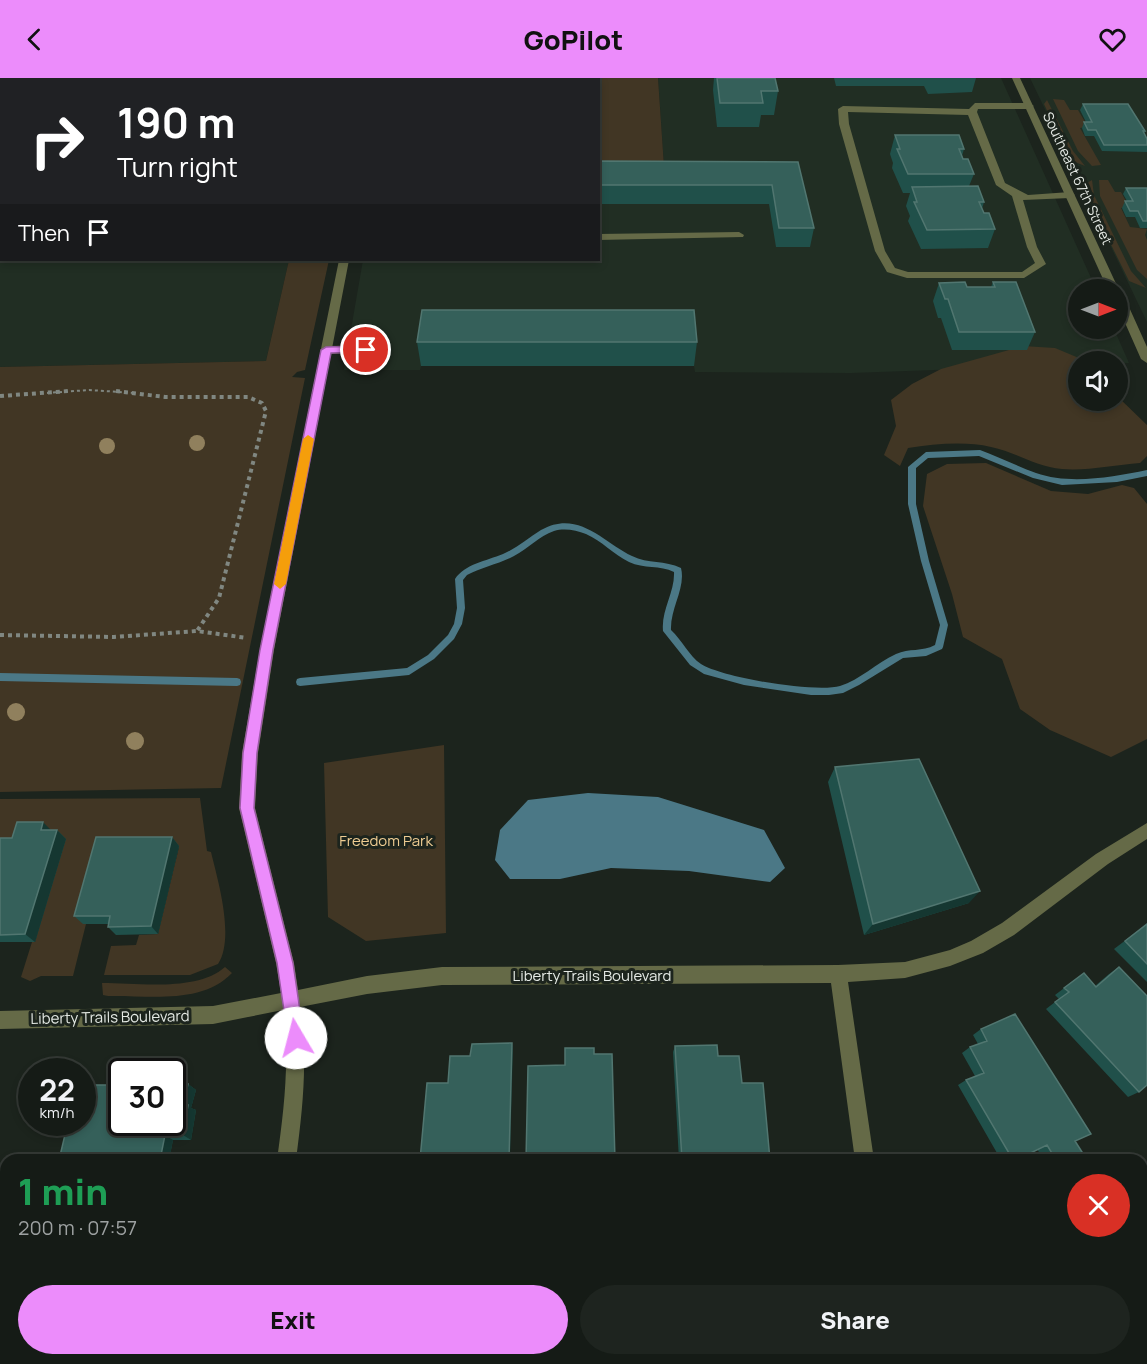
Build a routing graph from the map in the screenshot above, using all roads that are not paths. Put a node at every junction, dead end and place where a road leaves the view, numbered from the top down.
1 (1016, 78) edge
2 (1029, 106) junction
3 (972, 112) junction
4 (1017, 195) junction
5 (1070, 195) junction
6 (739, 235) dead end
7 (600, 237) edge
8 (344, 261) edge
9 (1109, 279) edge
10 (1128, 318) edge
11 (326, 350) junction
12 (386, 350) dead end
13 (1147, 359) edge
14 (1147, 830) edge
15 (838, 974) junction
16 (291, 1000) junction
17 (0, 1020) edge
18 (287, 1154) edge
19 (864, 1154) edge

1 - 2 street, Southeast 67th Street
2 - 3 street
2 - 5 street, Southeast 67th Street
3 - 4 street
3 - 4 street
4 - 5 street
5 - 9 street, Southeast 67th Street
6 - 7 street
8 - 11 street
10 - 13 street
11 - 12 street
11 - 16 street
14 - 15 street, Liberty Trails Boulevard
15 - 16 street, Liberty Trails Boulevard
15 - 19 street
16 - 17 street, Liberty Trails Boulevard
16 - 18 street

